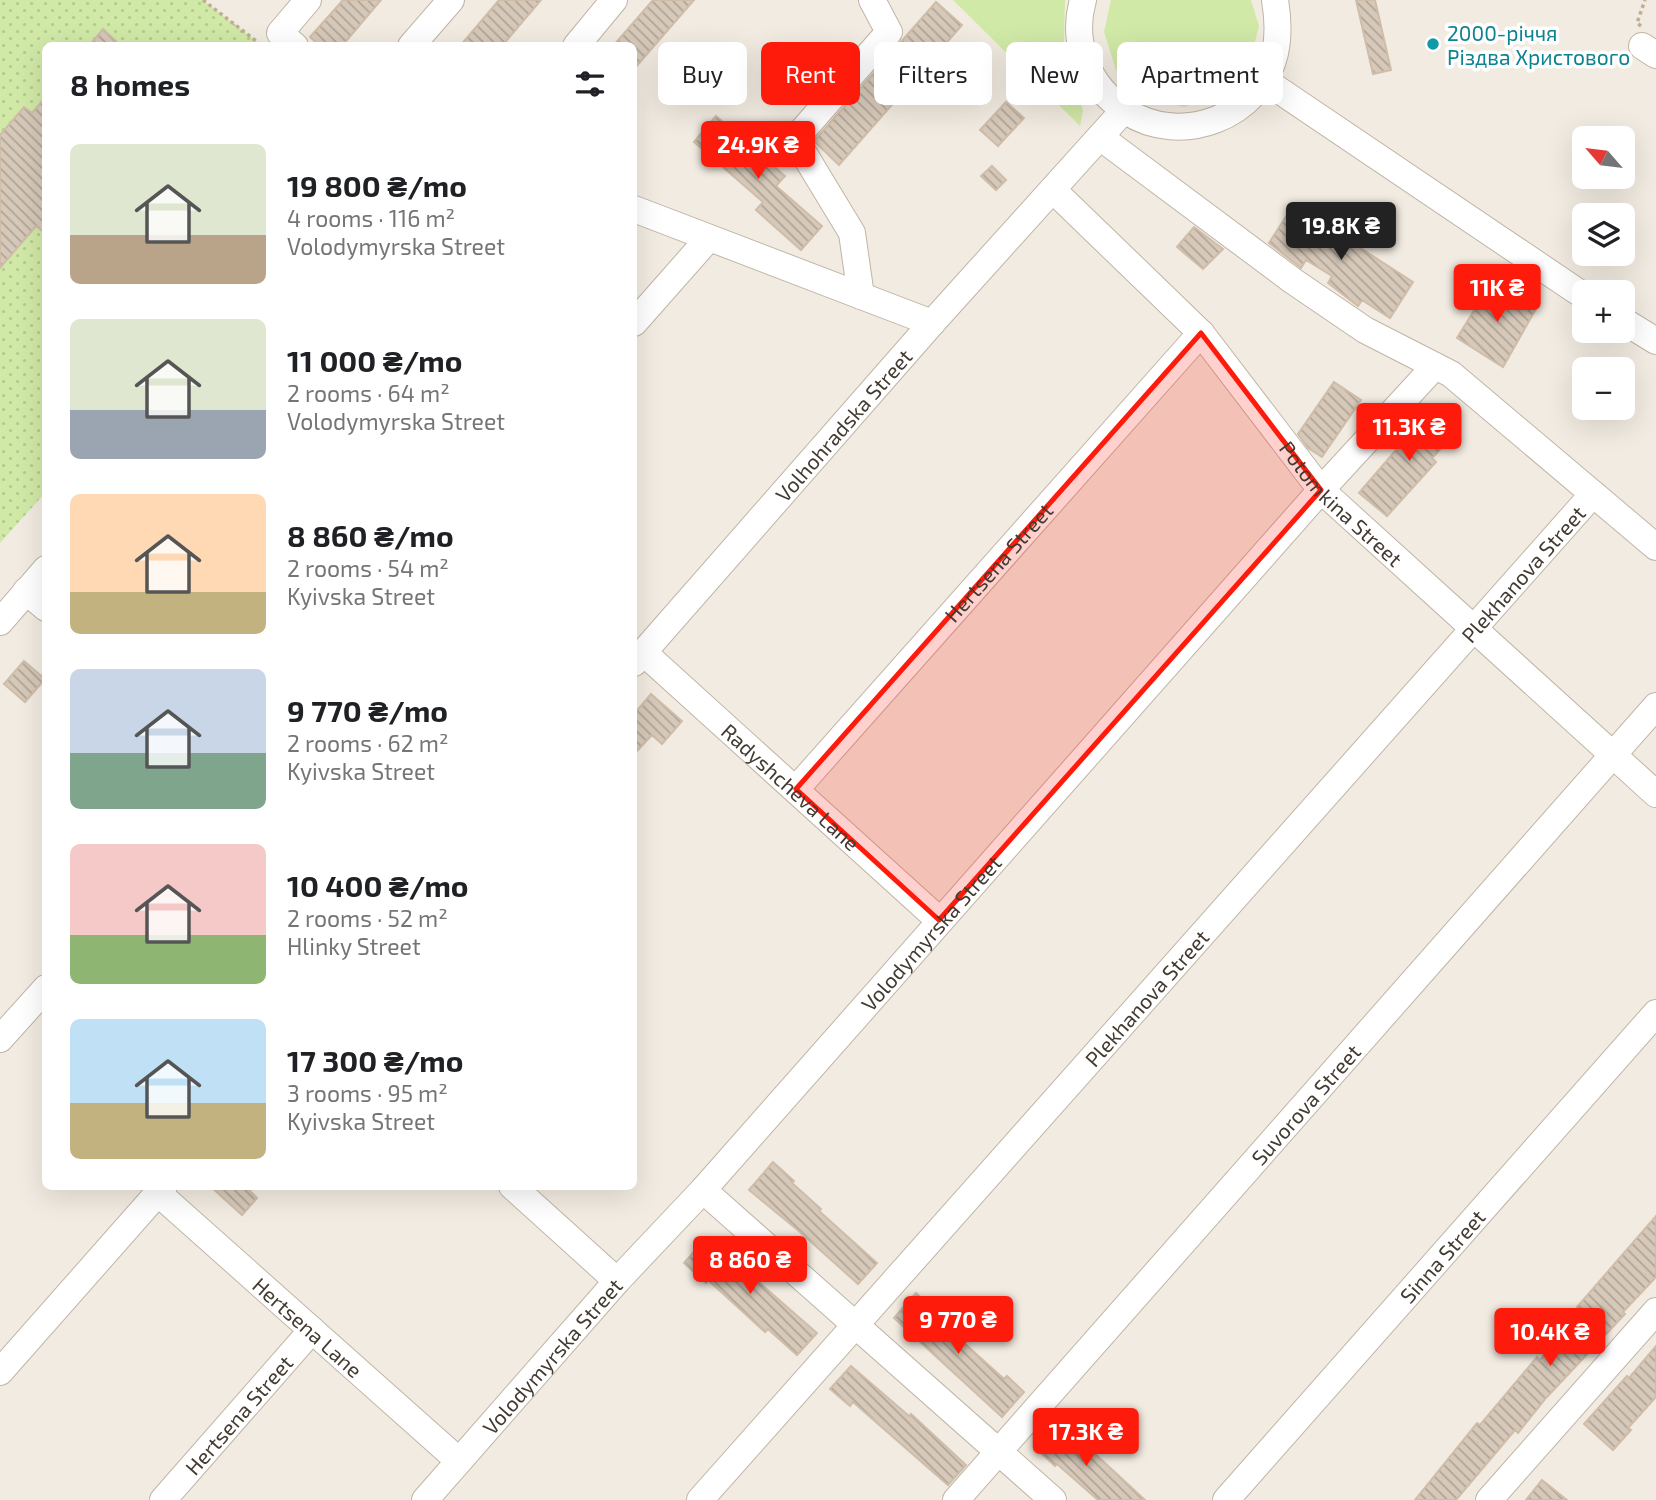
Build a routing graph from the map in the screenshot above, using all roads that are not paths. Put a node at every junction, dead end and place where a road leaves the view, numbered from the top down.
1 (308, 0) edge
2 (451, 0) edge
3 (614, 0) edge
4 (872, 0) edge
5 (1083, 0) edge
6 (1275, 0) edge
7 (290, 42) edge
8 (414, 42) edge
9 (579, 42) edge
10 (1277, 42) edge
11 (1283, 93) edge
12 (1242, 105) edge
13 (1124, 110) junction
14 (1100, 137) junction
15 (1053, 190) junction
16 (637, 210) edge
17 (709, 238) junction
18 (1572, 288) edge
19 (861, 296) junction
20 (637, 320) edge
21 (932, 323) junction
22 (1635, 328) edge
23 (1201, 332) junction
24 (1656, 341) edge
25 (1435, 366) junction
26 (1321, 490) junction
27 (1593, 494) junction
28 (1656, 547) edge
29 (42, 581) edge
30 (36, 600) edge
31 (0, 622) edge
32 (1473, 627) junction
33 (638, 657) edge
34 (1656, 706) edge
35 (1612, 756) junction
36 (796, 789) junction
37 (1656, 794) edge
38 (939, 920) junction
39 (42, 992) edge
40 (1656, 1013) edge
41 (0, 1039) edge
42 (161, 1190) edge
43 (516, 1190) edge
44 (703, 1190) junction
45 (617, 1281) junction
46 (1656, 1311) edge
47 (854, 1326) junction
48 (312, 1330) junction
49 (0, 1372) edge
50 (998, 1452) junction
51 (459, 1461) junction
52 (163, 1500) edge
53 (425, 1500) edge
54 (700, 1500) edge
55 (956, 1500) edge
56 (1053, 1500) edge
57 (1226, 1500) edge
58 (1489, 1500) edge

1 - 7 street
2 - 8 street
3 - 9 street
4 - 19 street
5 - 13 street
6 - 10 street
11 - 18 street
12 - 13 street
13 - 14 street, Volhohradska Street
14 - 15 street, Volhohradska Street
14 - 25 street
15 - 21 street, Volhohradska Street
15 - 23 street, Potomkina Street
16 - 17 street
17 - 19 street
17 - 20 street
19 - 21 street
21 - 33 street, Volhohradska Street
22 - 24 street
23 - 26 street, Potomkina Street
23 - 36 street, Hertsena Street
25 - 26 street, Volodymyrska Street
25 - 27 street
26 - 32 street, Potomkina Street
26 - 38 street, Volodymyrska Street
27 - 28 street
27 - 32 street, Plekhanova Street
29 - 30 street
30 - 31 street
32 - 35 street, Potomkina Street
32 - 47 street, Plekhanova Street
33 - 36 street, Radyshcheva Lane
34 - 35 street, Suvorova Street
35 - 37 street, Potomkina Street
35 - 50 street, Suvorova Street
36 - 38 street, Radyshcheva Lane
38 - 44 street, Volodymyrska Street
39 - 41 street
40 - 57 street, Sinna Street
42 - 48 street, Hertsena Lane
42 - 49 street
43 - 45 street
44 - 45 street, Volodymyrska Street
44 - 47 street
45 - 51 street, Volodymyrska Street
46 - 58 street
47 - 50 street
47 - 54 street, Plekhanova Street
48 - 51 street, Hertsena Lane
48 - 52 street, Hertsena Street
50 - 55 street, Suvorova Street
50 - 56 street
51 - 53 street, Volodymyrska Street

